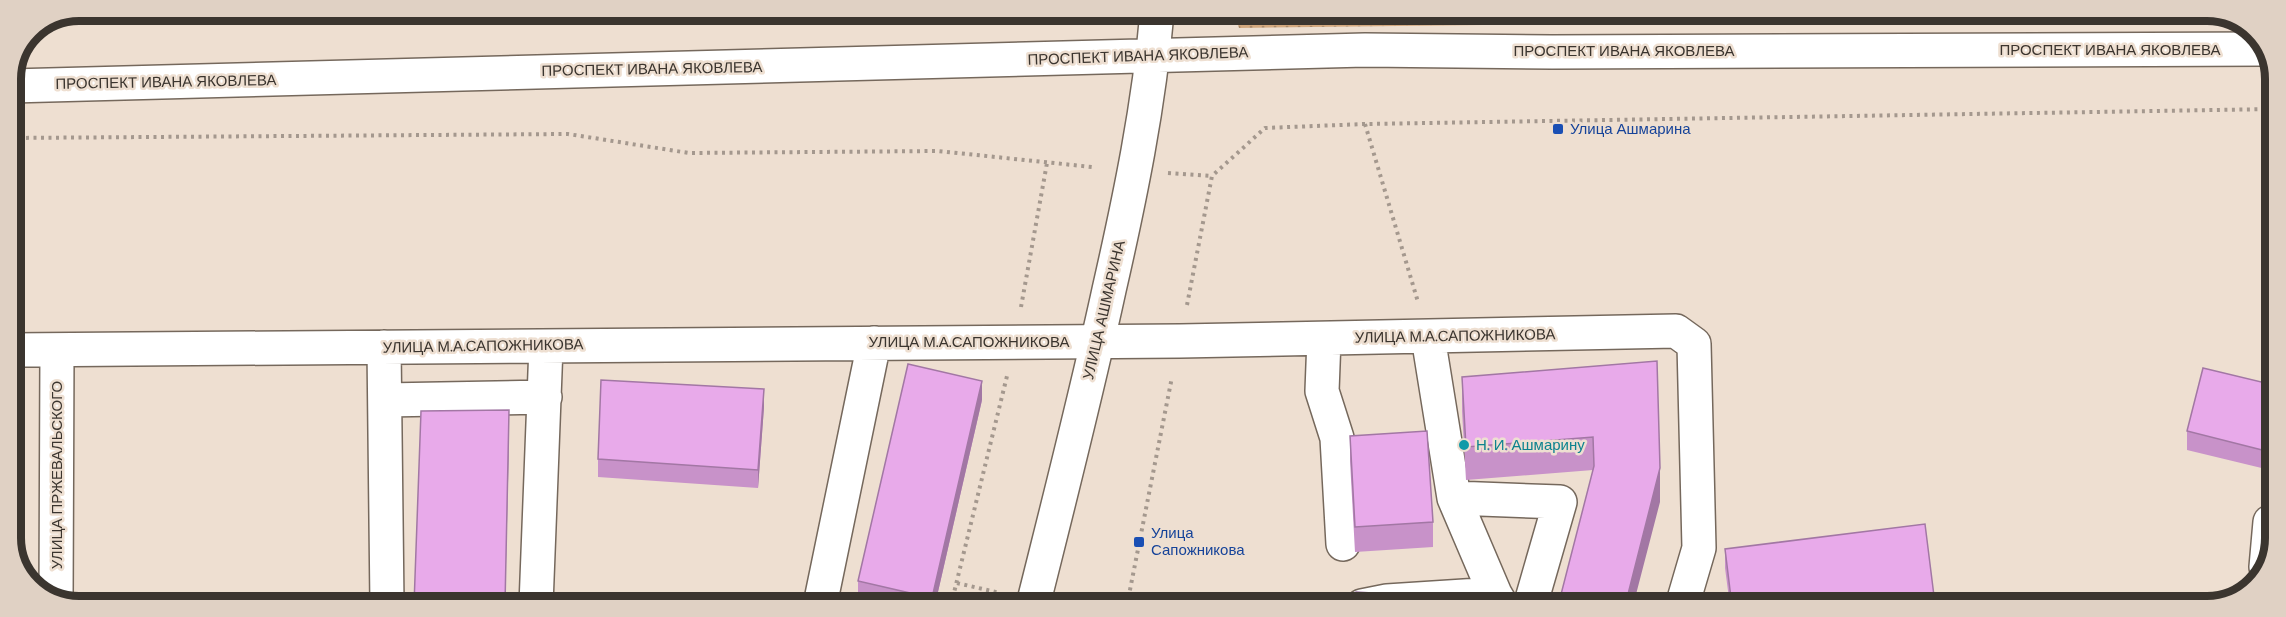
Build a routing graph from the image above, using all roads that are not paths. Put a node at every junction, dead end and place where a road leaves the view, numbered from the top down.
1 (1156, 21) edge
2 (2257, 50) edge
3 (1153, 56) junction
4 (21, 86) edge
5 (1428, 337) junction
6 (1324, 339) junction
7 (1098, 341) junction
8 (874, 343) junction
9 (546, 346) junction
10 (384, 347) junction
11 (21, 350) edge
12 (57, 350) junction
13 (545, 397) junction
14 (385, 400) junction
15 (1454, 498) junction
16 (1343, 544) dead end
17 (56, 592) edge
18 (387, 596) edge
19 (536, 596) edge
20 (822, 596) edge
21 (1034, 596) edge
22 (1497, 596) edge
23 (1533, 596) edge
24 (1685, 596) edge

1 - 3 main road, УЛИЦА АШМАРИНА
2 - 3 main road, ПРОСПЕКТ ИВАНА ЯКОВЛЕВА
3 - 4 main road, ПРОСПЕКТ ИВАНА ЯКОВЛЕВА
3 - 7 main road, УЛИЦА АШМАРИНА
5 - 6 main road, УЛИЦА М.А.САПОЖНИКОВА
5 - 15 main road
5 - 24 main road, УЛИЦА М.А.САПОЖНИКОВА
6 - 7 main road, УЛИЦА М.А.САПОЖНИКОВА
6 - 16 main road
7 - 8 main road, УЛИЦА М.А.САПОЖНИКОВА
7 - 21 main road, УЛИЦА АШМАРИНА
8 - 9 main road, УЛИЦА М.А.САПОЖНИКОВА
8 - 20 main road
9 - 10 main road, УЛИЦА М.А.САПОЖНИКОВА
9 - 13 main road
10 - 12 main road, УЛИЦА М.А.САПОЖНИКОВА
10 - 14 main road
11 - 12 main road, УЛИЦА М.А.САПОЖНИКОВА
12 - 17 main road, УЛИЦА ПРЖЕВАЛЬСКОГО
13 - 14 main road
13 - 19 main road
14 - 18 main road
15 - 22 main road
15 - 23 main road

